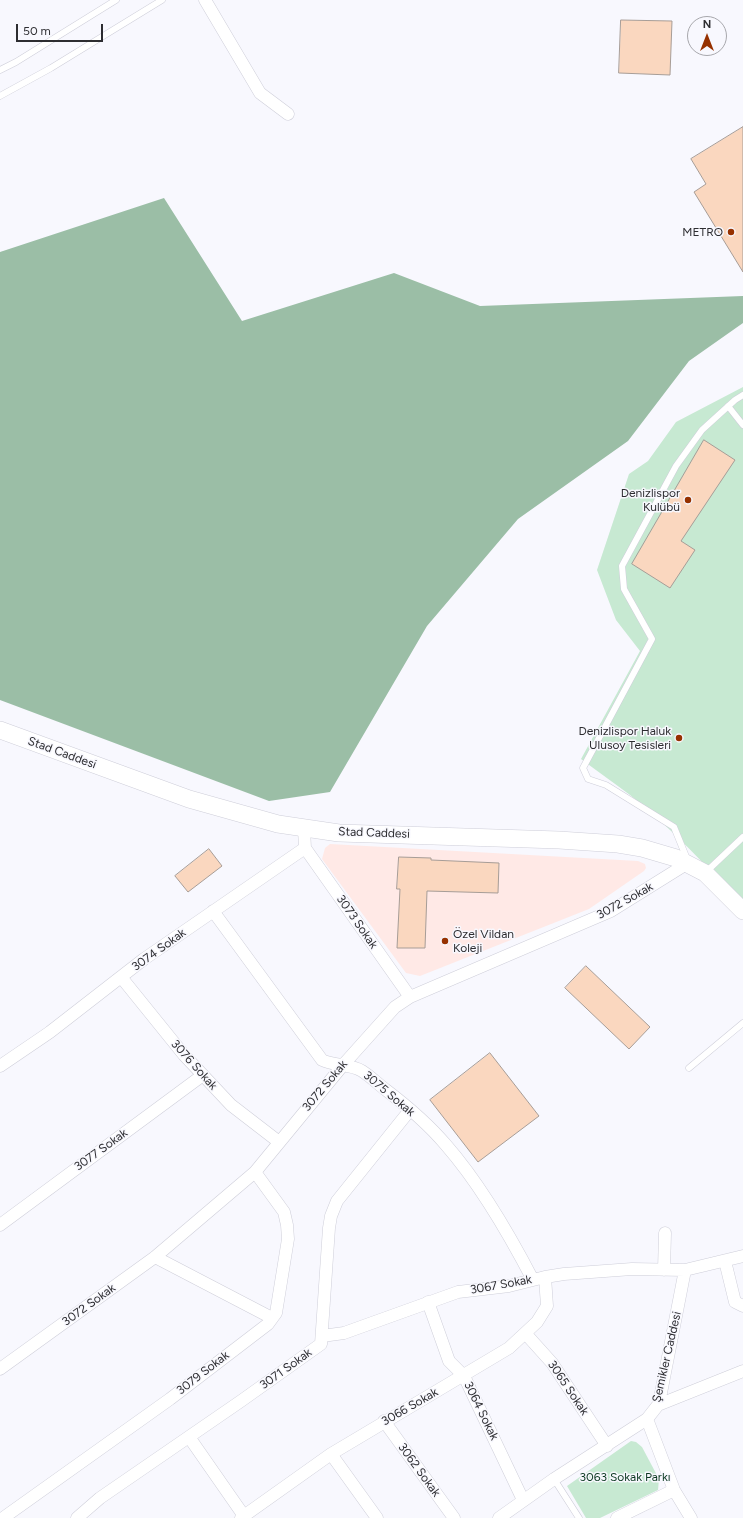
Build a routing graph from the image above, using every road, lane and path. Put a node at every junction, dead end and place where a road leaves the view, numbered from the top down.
1 (116, 0) edge
2 (162, 0) edge
3 (205, 0) edge
4 (0, 70) edge
5 (0, 96) edge
6 (288, 114) dead end
7 (743, 395) edge
8 (728, 406) junction
9 (743, 426) edge
10 (0, 730) edge
11 (304, 829) junction
12 (743, 837) edge
13 (305, 848) junction
14 (688, 863) junction
15 (705, 873) junction
16 (213, 911) junction
17 (743, 911) edge
18 (121, 977) junction
19 (410, 997) junction
20 (743, 1023) edge
21 (343, 1065) junction
22 (0, 1066) edge
23 (689, 1068) dead end
24 (203, 1075) junction
25 (410, 1110) junction
26 (279, 1142) junction
27 (255, 1172) junction
28 (0, 1225) edge
29 (665, 1233) dead end
30 (743, 1256) edge
31 (155, 1257) junction
32 (725, 1261) junction
33 (664, 1270) junction
34 (685, 1270) junction
35 (539, 1278) junction
36 (428, 1302) junction
37 (743, 1306) edge
38 (272, 1318) junction
39 (525, 1333) junction
40 (322, 1336) junction
41 (0, 1369) edge
42 (743, 1371) edge
43 (464, 1376) junction
44 (658, 1405) junction
45 (647, 1419) junction
46 (384, 1421) junction
47 (189, 1437) junction
48 (607, 1446) junction
49 (331, 1454) junction
50 (554, 1479) junction
51 (674, 1490) junction
52 (524, 1500) junction
53 (242, 1517) edge
54 (3, 1518) edge
55 (77, 1518) edge
56 (377, 1518) edge
57 (454, 1518) edge
58 (498, 1518) edge
59 (579, 1518) edge
60 (617, 1518) edge
61 (691, 1518) edge

1 - 4 lane
2 - 5 lane
3 - 6 street
7 - 8 lane
8 - 9 lane
8 - 14 lane
10 - 11 street, Stad Caddesi
11 - 13 street
11 - 14 street, Stad Caddesi
12 - 15 lane
13 - 16 street, 3074 Sokak
13 - 19 street, 3073 Sokak
14 - 15 street, Stad Caddesi
14 - 19 street, 3072 Sokak
15 - 17 street, Stad Caddesi
16 - 18 street, 3074 Sokak
16 - 21 street, 3075 Sokak
18 - 22 street, 3074 Sokak
18 - 24 street, 3076 Sokak
19 - 21 street, 3072 Sokak
20 - 23 lane
21 - 25 street, 3075 Sokak
21 - 26 street, 3072 Sokak
24 - 26 street, 3076 Sokak
24 - 28 street, 3077 Sokak
25 - 35 street, 3075 Sokak
25 - 40 street
26 - 27 street, 3072 Sokak
27 - 31 street, 3072 Sokak
27 - 38 street, 3079 Sokak
29 - 33 street
30 - 32 street
31 - 38 street
31 - 41 street, 3072 Sokak
32 - 34 street
32 - 37 street
33 - 34 street, 3067 Sokak
33 - 35 street, 3067 Sokak
34 - 44 street, Şemikler Caddesi
35 - 36 street, 3067 Sokak
35 - 39 street, 3066 Sokak
36 - 40 street, 3067 Sokak
36 - 43 street, 3064 Sokak
38 - 54 street, 3079 Sokak
39 - 43 street, 3066 Sokak
39 - 48 street, 3065 Sokak
40 - 47 street, 3071 Sokak
42 - 44 street
43 - 46 street, 3066 Sokak
43 - 52 street, 3064 Sokak
44 - 45 street, Şemikler Caddesi
45 - 48 street, Şemikler Caddesi
45 - 51 street
46 - 49 street, 3066 Sokak
46 - 57 street, 3062 Sokak
47 - 53 street
47 - 55 street, 3071 Sokak
48 - 50 street, Şemikler Caddesi
49 - 53 street, 3066 Sokak
49 - 56 street
50 - 52 street, Şemikler Caddesi
50 - 59 lane
51 - 60 street
51 - 61 street
52 - 58 street, Şemikler Caddesi

